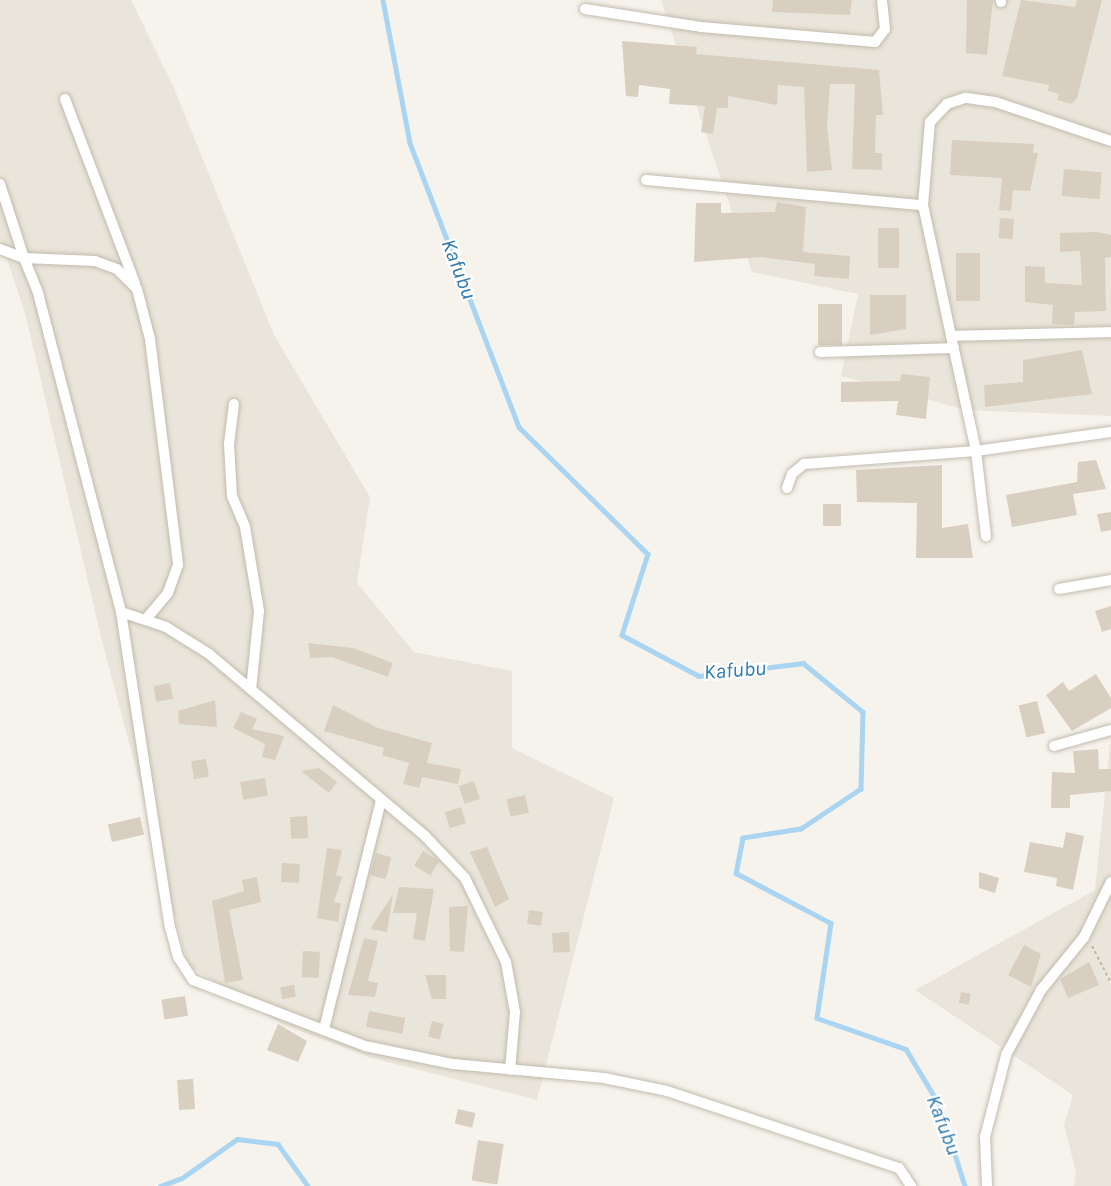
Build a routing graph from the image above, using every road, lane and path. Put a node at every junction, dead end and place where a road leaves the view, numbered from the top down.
1 (882, 0) edge
2 (585, 9) dead end
3 (65, 99) dead end
4 (1111, 141) edge
5 (646, 180) dead end
6 (0, 184) edge
7 (6, 204) junction
8 (923, 205) junction
9 (0, 219) edge
10 (0, 249) edge
11 (24, 258) junction
12 (137, 289) junction
13 (1111, 332) edge
14 (951, 336) junction
15 (954, 348) junction
16 (820, 352) dead end
17 (234, 404) dead end
18 (1111, 432) edge
19 (976, 451) junction
20 (787, 488) dead end
21 (986, 536) dead end
22 (1111, 580) edge
23 (1059, 589) dead end
24 (122, 612) junction
25 (146, 619) junction
26 (251, 690) junction
27 (1111, 730) edge
28 (1054, 746) dead end
29 (381, 801) junction
30 (1111, 882) edge
31 (1084, 937) junction
32 (1111, 983) edge
33 (324, 1029) junction
34 (510, 1070) junction
35 (911, 1186) edge
36 (987, 1186) edge

1 - 2 street
3 - 12 street
4 - 8 street
5 - 8 street
6 - 7 street
7 - 9 street
7 - 11 street
8 - 14 street
10 - 11 street
11 - 12 street
11 - 24 street
12 - 25 street
13 - 14 street
14 - 15 street
15 - 16 street
15 - 19 street
17 - 26 street
18 - 19 street
19 - 20 street
19 - 21 street
22 - 23 street
24 - 25 street
24 - 33 street
25 - 26 street
26 - 29 street
27 - 28 street
29 - 33 street
29 - 34 street
30 - 31 street
31 - 32 path
31 - 36 street
33 - 34 street
34 - 35 street

